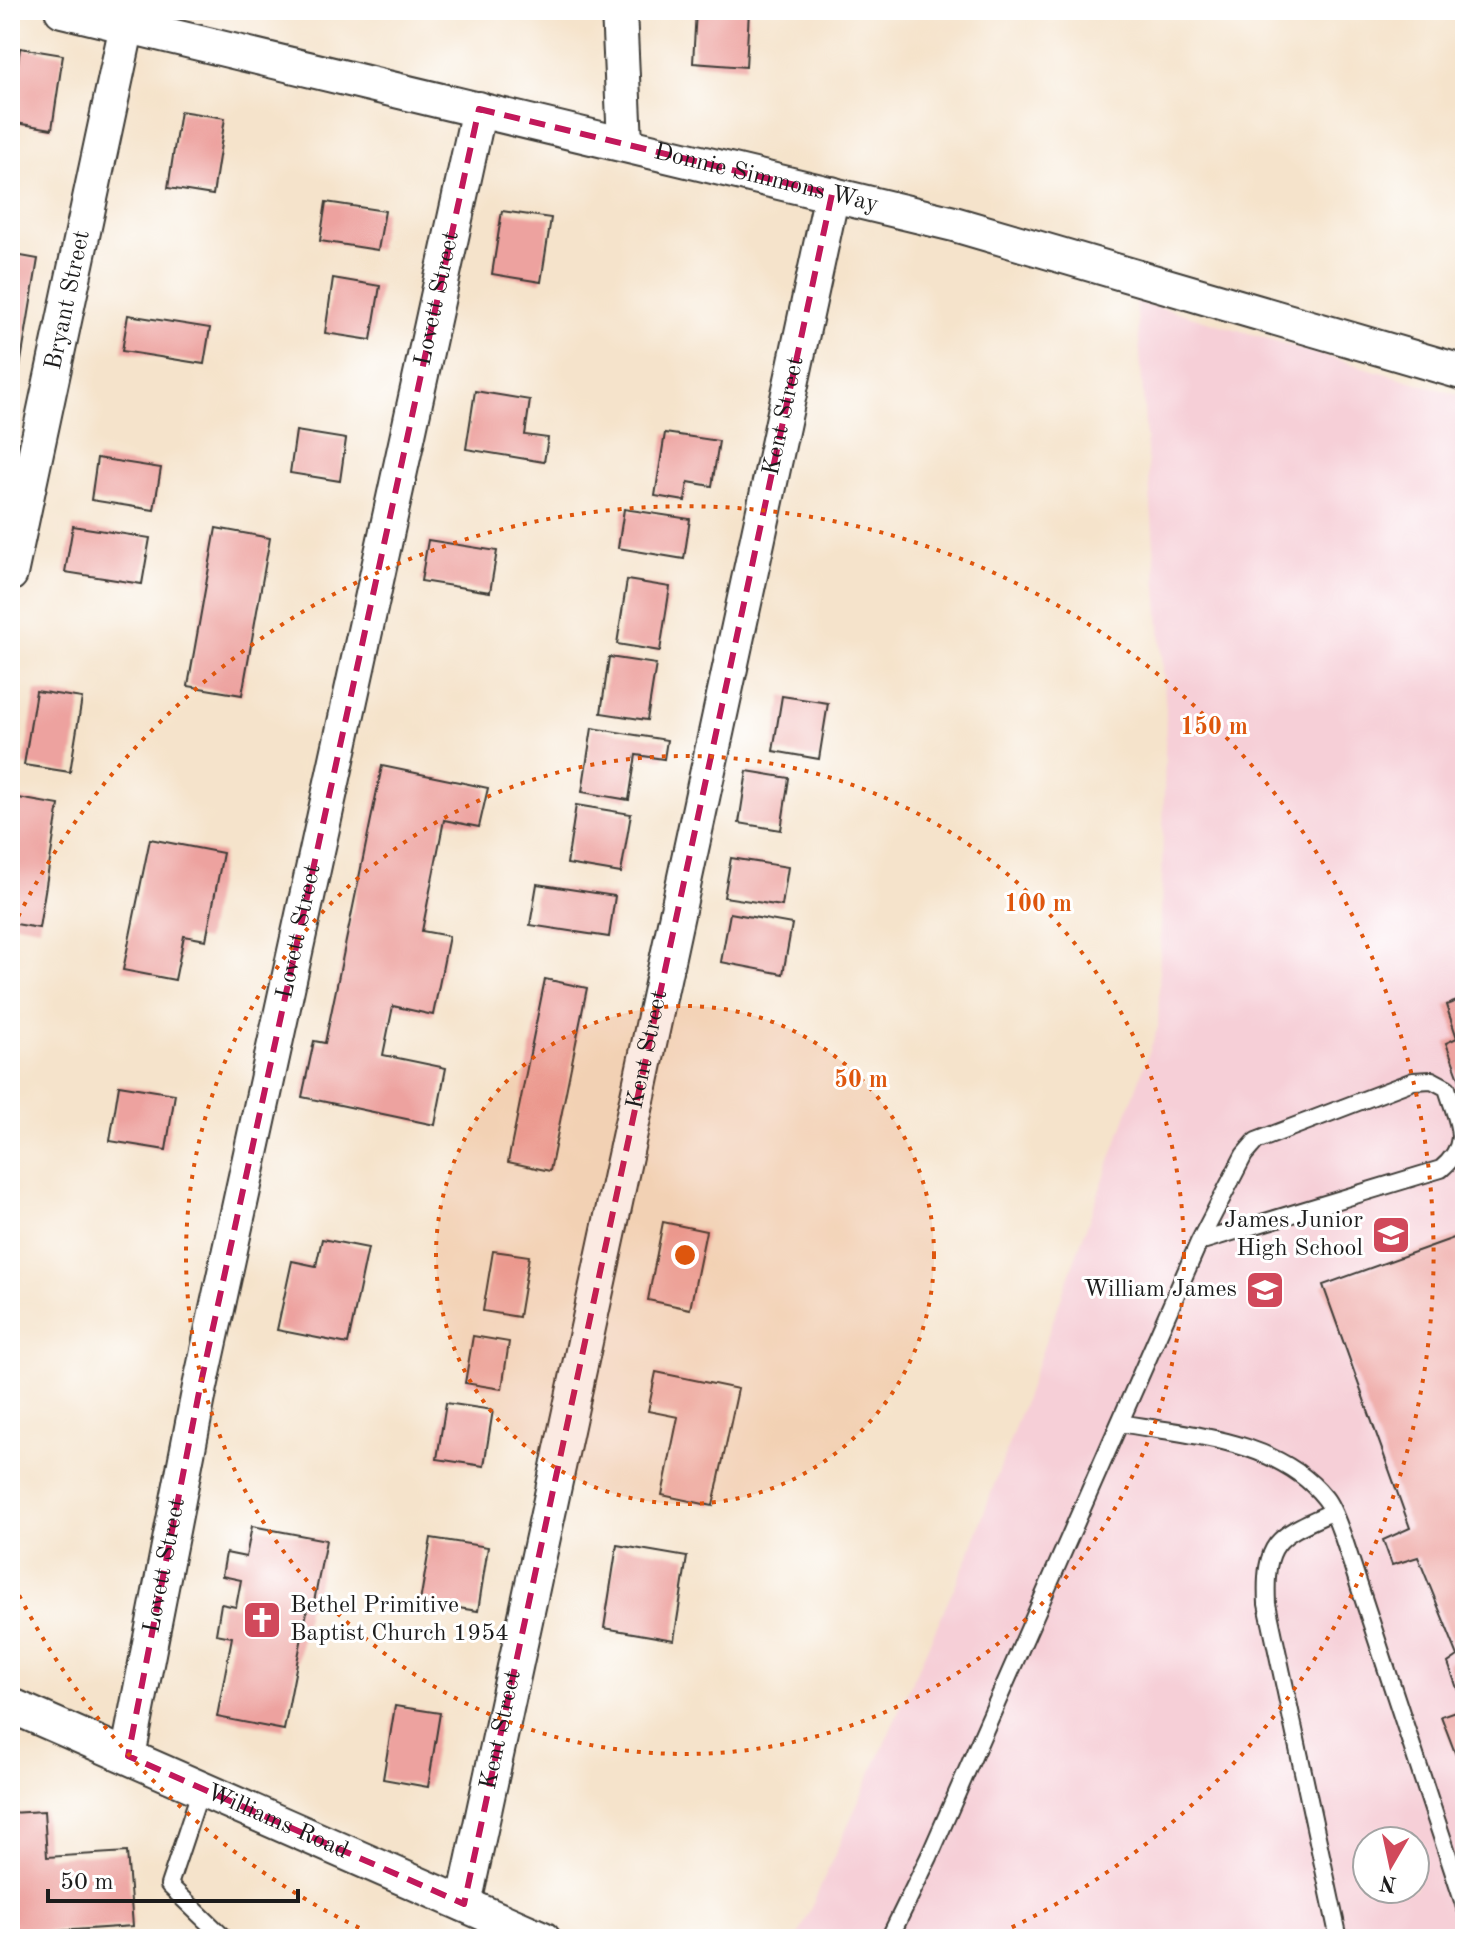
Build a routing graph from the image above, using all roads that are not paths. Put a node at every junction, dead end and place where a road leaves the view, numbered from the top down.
1 (62, 10) edge
2 (619, 10) edge
3 (127, 25) junction
4 (479, 109) junction
5 (625, 143) junction
6 (832, 194) junction
7 (1465, 373) edge
8 (10, 574) edge
9 (1199, 1242) junction
10 (1120, 1423) junction
11 (1332, 1512) junction
12 (10, 1705) edge
13 (128, 1756) junction
14 (201, 1789) junction
15 (464, 1904) junction
16 (1465, 1907) edge
17 (225, 1939) edge
18 (543, 1939) edge
19 (889, 1939) edge
20 (1339, 1939) edge

1 - 3 street, Donnie Simmons Way
2 - 5 street
3 - 4 street, Donnie Simmons Way
3 - 8 street, Bryant Street
4 - 5 street, Donnie Simmons Way
4 - 13 street, Lovett Street
5 - 6 street, Donnie Simmons Way
6 - 7 street, Donnie Simmons Way
6 - 15 street, Kent Street
9 - 9 lane
9 - 10 lane
10 - 11 lane
10 - 19 lane
11 - 16 lane
11 - 20 lane
12 - 13 street, Williams Road
13 - 14 street, Williams Road
14 - 15 street, Williams Road
14 - 17 lane
15 - 18 street, Williams Road

